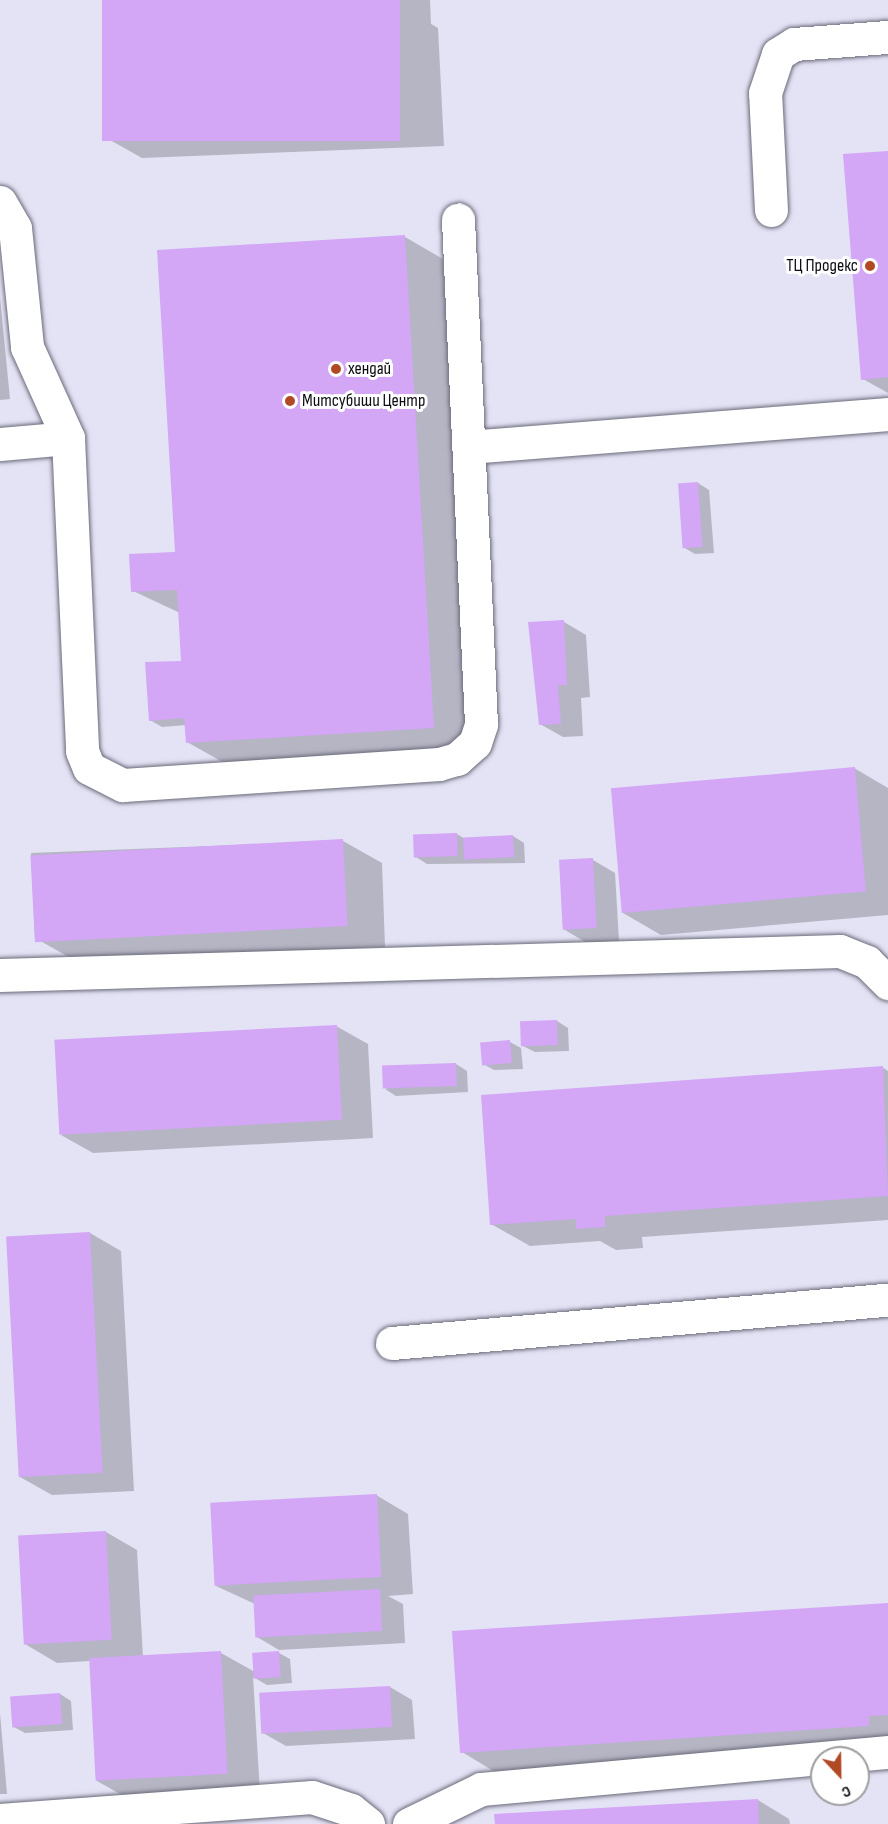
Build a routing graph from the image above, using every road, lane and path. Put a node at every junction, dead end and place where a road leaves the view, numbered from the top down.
1 (888, 37) edge
2 (0, 202) edge
3 (771, 210) dead end
4 (458, 220) dead end
5 (888, 414) edge
6 (68, 438) junction
7 (0, 444) edge
8 (469, 447) junction
9 (0, 975) edge
10 (888, 983) edge
11 (888, 1300) edge
12 (392, 1343) dead end
13 (888, 1752) edge
14 (0, 1820) edge
15 (368, 1824) edge
16 (409, 1824) edge

1 - 3 lane
2 - 6 lane
4 - 8 lane
5 - 8 lane
6 - 7 lane
6 - 8 lane
9 - 10 lane
11 - 12 lane
13 - 16 lane
14 - 15 lane

